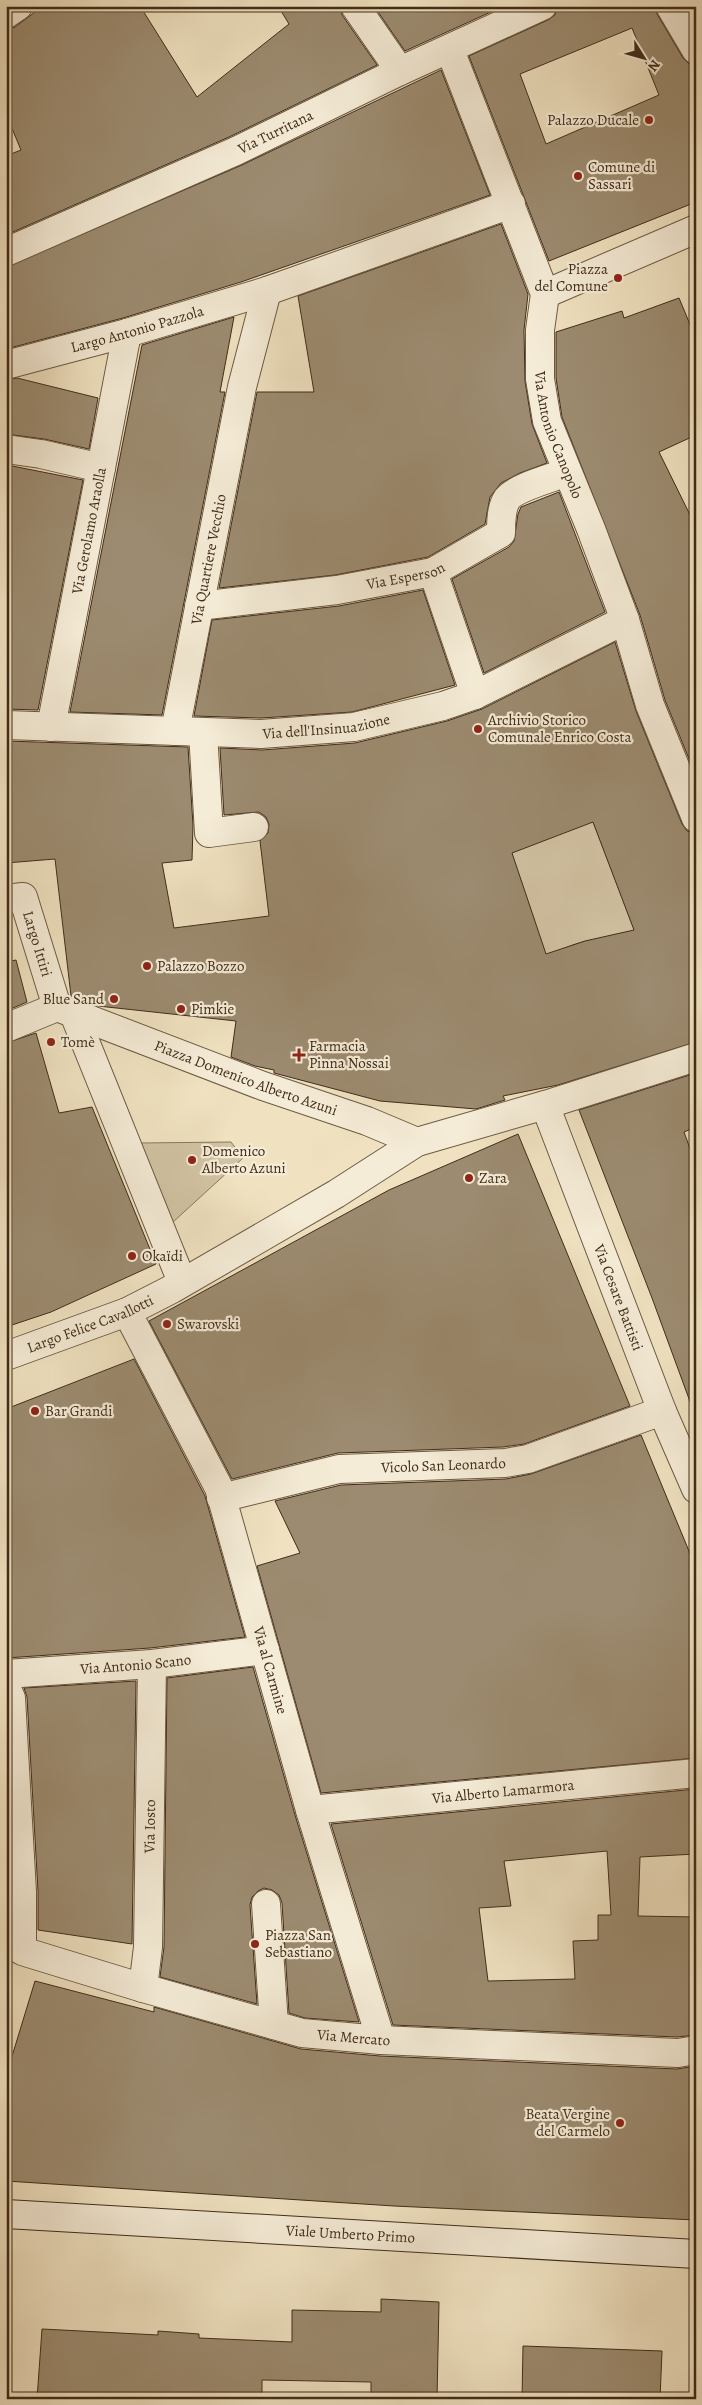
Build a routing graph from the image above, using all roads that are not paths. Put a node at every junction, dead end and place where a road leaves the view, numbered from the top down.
1 (18, 6) edge
2 (355, 6) edge
3 (542, 6) edge
4 (670, 6) edge
5 (6, 14) edge
6 (450, 50) junction
7 (696, 50) edge
8 (400, 71) junction
9 (510, 204) junction
10 (696, 230) edge
11 (6, 252) edge
12 (267, 291) junction
13 (546, 294) junction
14 (127, 333) junction
15 (6, 365) edge
16 (6, 449) edge
17 (101, 468) junction
18 (567, 472) junction
19 (433, 572) junction
20 (199, 606) junction
21 (625, 620) junction
22 (475, 695) junction
23 (6, 726) edge
24 (51, 727) junction
25 (175, 731) junction
26 (203, 732) junction
27 (696, 818) edge
28 (254, 827) dead end
29 (6, 899) edge
30 (65, 1011) junction
31 (6, 1028) edge
32 (696, 1057) edge
33 (545, 1106) junction
34 (417, 1142) junction
35 (177, 1286) junction
36 (127, 1312) junction
37 (6, 1356) edge
38 (662, 1411) junction
39 (696, 1489) edge
40 (221, 1498) junction
41 (265, 1650) junction
42 (152, 1664) junction
43 (6, 1674) edge
44 (6, 1687) edge
45 (696, 1774) edge
46 (310, 1810) junction
47 (14, 1892) edge
48 (266, 1904) dead end
49 (143, 1988) junction
50 (274, 2025) junction
51 (381, 2040) junction
52 (696, 2050) edge
53 (6, 2214) edge
54 (696, 2254) edge

1 - 5 street
2 - 8 street
3 - 6 street, Via Turritana
4 - 7 street
6 - 8 street, Via Turritana
6 - 9 street
8 - 11 street, Via Turritana
9 - 12 street, Largo Antonio Pazzola
9 - 13 street
10 - 13 street
12 - 14 street, Largo Antonio Pazzola
12 - 20 street, Via Quartiere Vecchio
13 - 18 street, Via Antonio Canopolo
14 - 15 street, Largo Antonio Pazzola
14 - 17 street, Via Gerolamo Araolla
16 - 17 street
17 - 24 street, Via Gerolamo Araolla
18 - 19 street, Via Esperson
18 - 21 street, Via Antonio Canopolo
19 - 20 street, Via Esperson
19 - 22 street
20 - 25 street, Via Quartiere Vecchio
21 - 22 street, Via dell'Insinuazione
21 - 27 street, Via Antonio Canopolo
22 - 26 street, Via dell'Insinuazione
23 - 24 street, Via dell'Insinuazione
24 - 25 street, Via dell'Insinuazione
25 - 26 street, Via dell'Insinuazione
26 - 28 street
29 - 30 street, Largo Ittiri
30 - 31 street
30 - 34 street, Piazza Domenico Alberto Azuni
30 - 35 street
32 - 33 street
33 - 34 street
33 - 38 street, Via Cesare Battisti
34 - 35 street
35 - 36 street, Largo Felice Cavallotti
36 - 37 street, Largo Felice Cavallotti
36 - 40 street, Via al Carmine
38 - 39 street, Via Cesare Battisti
38 - 40 street, Vicolo San Leonardo
40 - 41 street, Via al Carmine
41 - 42 street, Via Antonio Scano
41 - 46 street, Via al Carmine
42 - 43 street, Via Antonio Scano
42 - 49 street, Via Iosto
44 - 47 street
45 - 46 street, Via Alberto Lamarmora
46 - 51 street, Via al Carmine
47 - 49 street, Via Mercato
48 - 50 street
49 - 50 street, Via Mercato
50 - 51 street, Via Mercato
51 - 52 street, Via Mercato
53 - 54 street, Viale Umberto Primo

